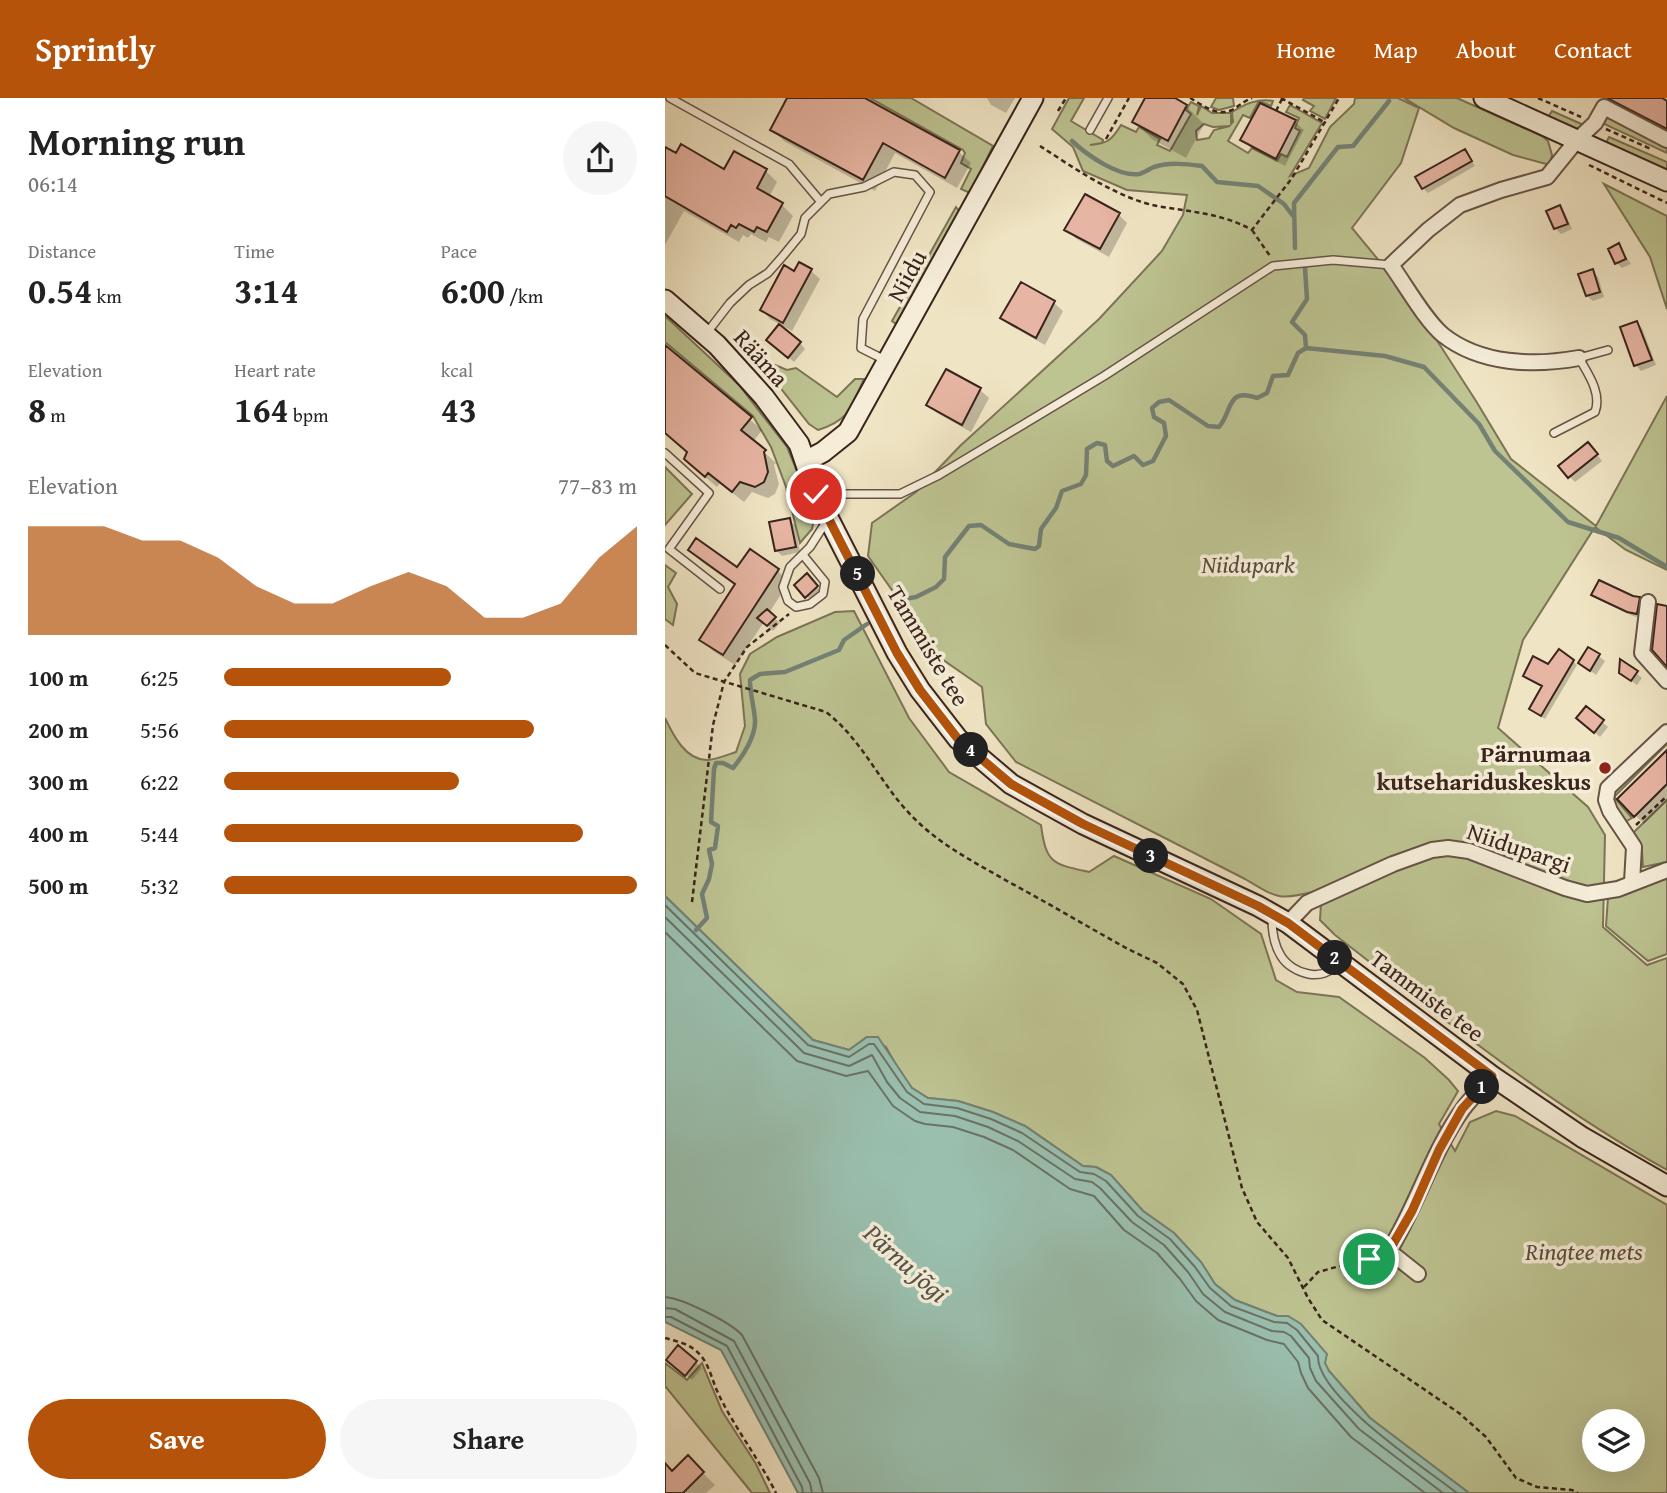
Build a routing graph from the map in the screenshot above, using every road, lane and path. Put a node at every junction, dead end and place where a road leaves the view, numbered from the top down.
1 (670, 98) edge
2 (1033, 98) edge
3 (1066, 98) edge
4 (1108, 98) edge
5 (1129, 98) edge
6 (1190, 98) edge
7 (1200, 98) edge
8 (1252, 98) edge
9 (1281, 98) edge
10 (1339, 98) edge
11 (1484, 98) edge
12 (1198, 102) junction
13 (1058, 111) dead end
14 (1276, 111) dead end
15 (1326, 123) junction
16 (1090, 130) dead end
17 (1106, 139) dead end
18 (1577, 140) junction
19 (1667, 140) edge
20 (1039, 146) dead end
21 (1589, 165) dead end
22 (1667, 181) edge
23 (821, 202) junction
24 (1667, 204) edge
25 (1252, 230) junction
26 (1391, 265) junction
27 (1273, 266) junction
28 (665, 300) edge
29 (706, 335) junction
30 (1608, 350) dead end
31 (1579, 358) junction
32 (887, 361) junction
33 (1554, 433) dead end
34 (665, 453) edge
35 (806, 461) junction
36 (816, 494) junction
37 (829, 519) junction
38 (803, 555) junction
39 (720, 589) dead end
40 (1648, 602) dead end
41 (796, 607) junction
42 (665, 645) edge
43 (1667, 681) edge
44 (724, 682) junction
45 (1667, 732) edge
46 (1667, 796) edge
47 (1649, 802) dead end
48 (1654, 807) junction
49 (1626, 834) junction
50 (1667, 870) edge
51 (1632, 882) junction
52 (692, 902) dead end
53 (1280, 918) junction
54 (1338, 960) junction
55 (1492, 1076) junction
56 (1667, 1186) edge
57 (1389, 1251) junction
58 (1418, 1274) dead end
59 (1303, 1287) junction
60 (665, 1338) edge
61 (776, 1493) edge
62 (1578, 1493) edge

1 - 23 lane
2 - 32 main road, Niidu
3 - 13 path
4 - 16 lane
5 - 17 path
6 - 12 path
7 - 12 path
8 - 12 path
9 - 14 path
9 - 15 path
10 - 15 path
11 - 18 main road
15 - 25 path
18 - 19 street
18 - 22 main road
18 - 26 street
20 - 25 path
21 - 24 path
23 - 29 lane
23 - 32 lane
25 - 27 path
26 - 27 lane
26 - 31 street
27 - 36 lane
28 - 29 main road, Rääma
29 - 35 main road, Rääma
30 - 31 lane
31 - 33 lane
32 - 35 main road, Niidu
34 - 39 lane
35 - 36 main road, Tammiste tee
36 - 37 main road, Tammiste tee
37 - 38 lane
37 - 53 main road, Tammiste tee
38 - 41 lane
38 - 41 lane
40 - 43 street
41 - 44 path
42 - 44 path
44 - 52 path
44 - 59 path
45 - 49 street
46 - 48 path
47 - 48 path
48 - 49 path
49 - 51 street
50 - 51 street, Niidupargi
51 - 53 street, Niidupargi
53 - 54 main road, Tammiste tee
53 - 54 lane
54 - 55 main road, Tammiste tee
55 - 56 main road, Tammiste tee
55 - 57 street
57 - 58 street
57 - 59 path
59 - 62 path
60 - 61 path

